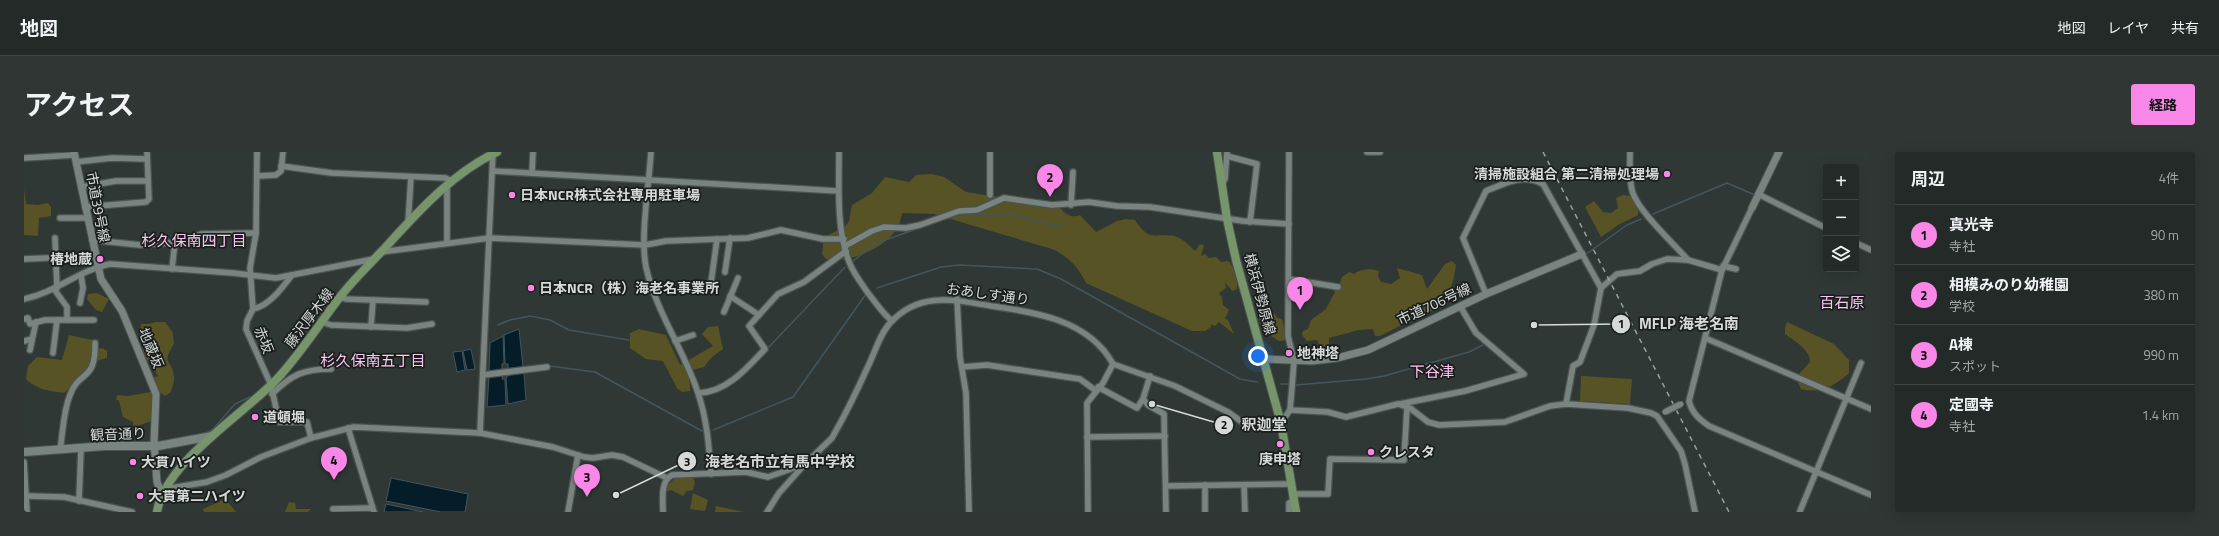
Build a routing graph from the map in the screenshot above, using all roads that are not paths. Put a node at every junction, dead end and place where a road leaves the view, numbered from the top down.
1 (147, 152) edge
2 (257, 152) edge
3 (283, 152) edge
4 (533, 152) edge
5 (651, 152) edge
6 (839, 152) edge
7 (990, 152) edge
8 (1217, 152) edge
9 (1289, 152) edge
10 (1367, 152) edge
11 (1380, 152) edge
12 (1630, 152) edge
13 (1779, 152) edge
14 (74, 153) edge
15 (495, 153) edge
16 (1227, 154) edge
17 (24, 158) edge
18 (147, 159) junction
19 (76, 162) junction
20 (281, 166) junction
21 (493, 172) junction
22 (1073, 172) dead end
23 (532, 173) junction
24 (258, 176) junction
25 (411, 177) junction
26 (649, 180) junction
27 (148, 181) junction
28 (449, 182) junction
29 (1222, 183) junction
30 (81, 187) junction
31 (838, 191) junction
32 (1758, 194) junction
33 (990, 195) dead end
34 (1071, 205) junction
35 (85, 207) junction
36 (1752, 208) joint
37 (60, 218) dead end
38 (87, 218) junction
39 (1227, 219) junction
40 (1250, 222) junction
41 (408, 224) junction
42 (1289, 224) junction
43 (1823, 226) edge
44 (256, 233) junction
45 (55, 238) dead end
46 (490, 238) junction
47 (730, 238) junction
48 (717, 239) junction
49 (844, 239) junction
50 (92, 240) junction
51 (175, 242) junction
52 (447, 243) junction
53 (1859, 244) edge
54 (645, 245) junction
55 (845, 249) junction
56 (1871, 250) edge
57 (381, 252) junction
58 (1582, 254) junction
59 (95, 256) junction
60 (56, 258) junction
61 (24, 259) edge
62 (374, 259) junction
63 (1688, 260) junction
64 (97, 267) junction
65 (172, 268) junction
66 (1723, 268) junction
67 (1736, 269) dead end
68 (725, 272) dead end
69 (81, 275) junction
70 (292, 275) junction
71 (250, 276) junction
72 (738, 278) dead end
73 (1288, 278) junction
74 (1338, 287) dead end
75 (56, 288) junction
76 (1601, 288) junction
77 (710, 290) dead end
78 (1486, 294) junction
79 (730, 296) junction
80 (340, 298) junction
81 (24, 299) edge
82 (957, 299) junction
83 (373, 300) junction
84 (426, 302) dead end
85 (80, 303) dead end
86 (1460, 306) junction
87 (253, 309) junction
88 (724, 312) dead end
89 (759, 315) junction
90 (24, 319) edge
91 (57, 320) junction
92 (67, 320) junction
93 (94, 320) dead end
94 (892, 321) junction
95 (36, 322) junction
96 (322, 322) junction
97 (432, 324) dead end
98 (371, 327) junction
99 (693, 335) dead end
100 (1705, 338) junction
101 (32, 339) junction
102 (24, 341) edge
103 (675, 341) junction
104 (95, 343) dead end
105 (30, 350) dead end
106 (54, 353) dead end
107 (1264, 359) junction
108 (1294, 361) junction
109 (1112, 364) junction
110 (1861, 364) dead end
111 (962, 366) junction
112 (547, 367) dead end
113 (331, 369) dead end
114 (483, 375) junction
115 (1150, 376) junction
116 (271, 385) junction
117 (1097, 389) junction
118 (698, 393) junction
119 (272, 394) junction
120 (1848, 398) junction
121 (1143, 399) junction
122 (1689, 401) junction
123 (1398, 404) junction
124 (1566, 404) junction
125 (1407, 407) junction
126 (1871, 409) edge
127 (1290, 410) junction
128 (1657, 416) junction
129 (1281, 423) junction
130 (348, 428) junction
131 (480, 433) junction
132 (212, 436) junction
133 (1165, 436) junction
134 (1087, 437) junction
135 (311, 438) junction
136 (154, 446) junction
137 (81, 449) junction
138 (60, 450) junction
139 (24, 452) edge
140 (578, 456) junction
141 (24, 462) edge
142 (805, 464) junction
143 (1817, 472) junction
144 (711, 474) junction
145 (667, 478) junction
146 (1292, 484) junction
147 (1205, 485) junction
148 (1244, 485) junction
149 (1166, 486) junction
150 (164, 491) junction
151 (1871, 495) edge
152 (26, 496) junction
153 (1294, 497) junction
154 (79, 500) junction
155 (333, 509) dead end
156 (373, 510) edge
157 (1800, 510) dead end
158 (27, 512) edge
159 (132, 512) edge
160 (158, 512) edge
161 (568, 512) edge
162 (663, 512) edge
163 (767, 512) edge
164 (969, 512) edge
165 (1088, 512) edge
166 (1166, 512) edge
167 (1206, 512) edge
168 (1245, 512) edge
169 (1290, 512) edge
170 (1296, 512) edge
171 (1695, 512) edge

1 - 18 street
2 - 24 street
3 - 20 street
4 - 23 street
5 - 26 street
6 - 31 street
7 - 33 street
8 - 29 main road, 横浜伊勢原線
9 - 42 street
10 - 11 street
12 - 63 street
13 - 32 street
14 - 17 street
14 - 19 street, 市道39号線
15 - 21 street
15 - 28 main road, 藤沢厚木線
16 - 29 street
16 - 40 street
18 - 19 street
18 - 27 street
19 - 30 street, 市道39号線
20 - 24 street
20 - 25 street
21 - 23 street
21 - 46 street
22 - 34 street
23 - 26 street
24 - 44 street
25 - 28 street
25 - 41 street
26 - 31 street
26 - 54 street
27 - 30 street
27 - 35 street
28 - 41 main road, 藤沢厚木線
28 - 52 street
29 - 39 main road, 横浜伊勢原線
30 - 35 street, 市道39号線
31 - 49 street
32 - 36 street
32 - 43 street
34 - 39 street
34 - 55 street
35 - 38 street, 市道39号線
36 - 66 street
37 - 38 street
38 - 50 street, 市道39号線
39 - 40 street
39 - 107 main road, 横浜伊勢原線
40 - 42 street
41 - 57 main road, 藤沢厚木線
42 - 73 street
44 - 51 street
44 - 71 street
45 - 60 street
46 - 52 street
46 - 54 street
46 - 114 street
47 - 48 street
47 - 49 street
47 - 68 street
48 - 54 street
48 - 77 street
49 - 55 street
50 - 51 street
50 - 59 street, 市道39号線
51 - 65 street
52 - 57 street
53 - 56 street
54 - 103 street
55 - 89 street
55 - 94 street
57 - 62 main road, 藤沢厚木線
58 - 76 street
58 - 78 street, 市道706号線
58 - 78 street
59 - 60 street
59 - 64 street, 市道39号線
60 - 61 street
60 - 75 street
62 - 70 street
62 - 80 main road, 藤沢厚木線
63 - 66 street
63 - 76 street
64 - 65 street
64 - 69 street
64 - 136 street, 地蔵坂
65 - 71 street
66 - 67 street
66 - 100 street
69 - 75 street
69 - 85 street
70 - 71 street
70 - 87 street, 赤坂
71 - 87 street
72 - 79 street
73 - 74 street
73 - 108 street
75 - 81 street
75 - 92 street
76 - 124 street
78 - 86 street, 市道706号線
79 - 88 street
79 - 89 street
80 - 83 street
80 - 96 main road, 藤沢厚木線
82 - 94 street, おあしす通り
82 - 109 street, おあしす通り
82 - 111 street
83 - 84 street
83 - 98 street
86 - 108 street, 市道706号線
86 - 123 street
87 - 116 street, 赤坂
89 - 118 street
90 - 95 street
91 - 92 street
91 - 95 street
91 - 106 street
92 - 93 street
94 - 142 street, おあしす通り
95 - 101 street
96 - 98 street
96 - 116 main road, 藤沢厚木線
97 - 98 street
99 - 103 street
100 - 120 street
100 - 122 street
101 - 102 street
101 - 105 street
103 - 118 street
104 - 138 street
107 - 108 street, 市道706号線
107 - 129 main road, 横浜伊勢原線
108 - 127 street
109 - 115 street
109 - 117 street
110 - 120 street
111 - 117 street
111 - 164 street
112 - 114 street
113 - 119 street
114 - 131 street
115 - 121 street
115 - 129 street
116 - 119 street, 赤坂
116 - 132 main road, 藤沢厚木線
117 - 121 street
117 - 134 street
118 - 144 street
119 - 135 street, 赤坂
120 - 126 street
120 - 143 street
121 - 133 street
122 - 128 street, bridge
122 - 143 street
123 - 125 street
123 - 127 street
124 - 125 street
124 - 128 street
125 - 153 street
127 - 129 street
128 - 171 street
129 - 146 main road, 横浜伊勢原線
130 - 131 street
130 - 135 street
130 - 156 street
131 - 140 street
132 - 136 main road, 観音通り
132 - 150 main road, 藤沢厚木線
133 - 134 street
133 - 149 street
134 - 165 street
135 - 150 street
136 - 137 main road, 観音通り
136 - 150 street, 地蔵坂
137 - 138 main road, 観音通り
137 - 154 street
138 - 139 main road, 観音通り
140 - 145 street
140 - 161 street
141 - 152 street
142 - 144 street, おあしす通り
142 - 163 street
143 - 151 street
143 - 157 street
144 - 145 street, おあしす通り
145 - 162 street
146 - 148 street
146 - 153 main road, 横浜伊勢原線
147 - 148 street
147 - 149 street
147 - 167 street
148 - 168 street
149 - 166 street
150 - 160 main road, 藤沢厚木線
152 - 154 street
152 - 158 street
153 - 169 street
153 - 170 main road, 横浜伊勢原線
154 - 159 street
155 - 156 street

